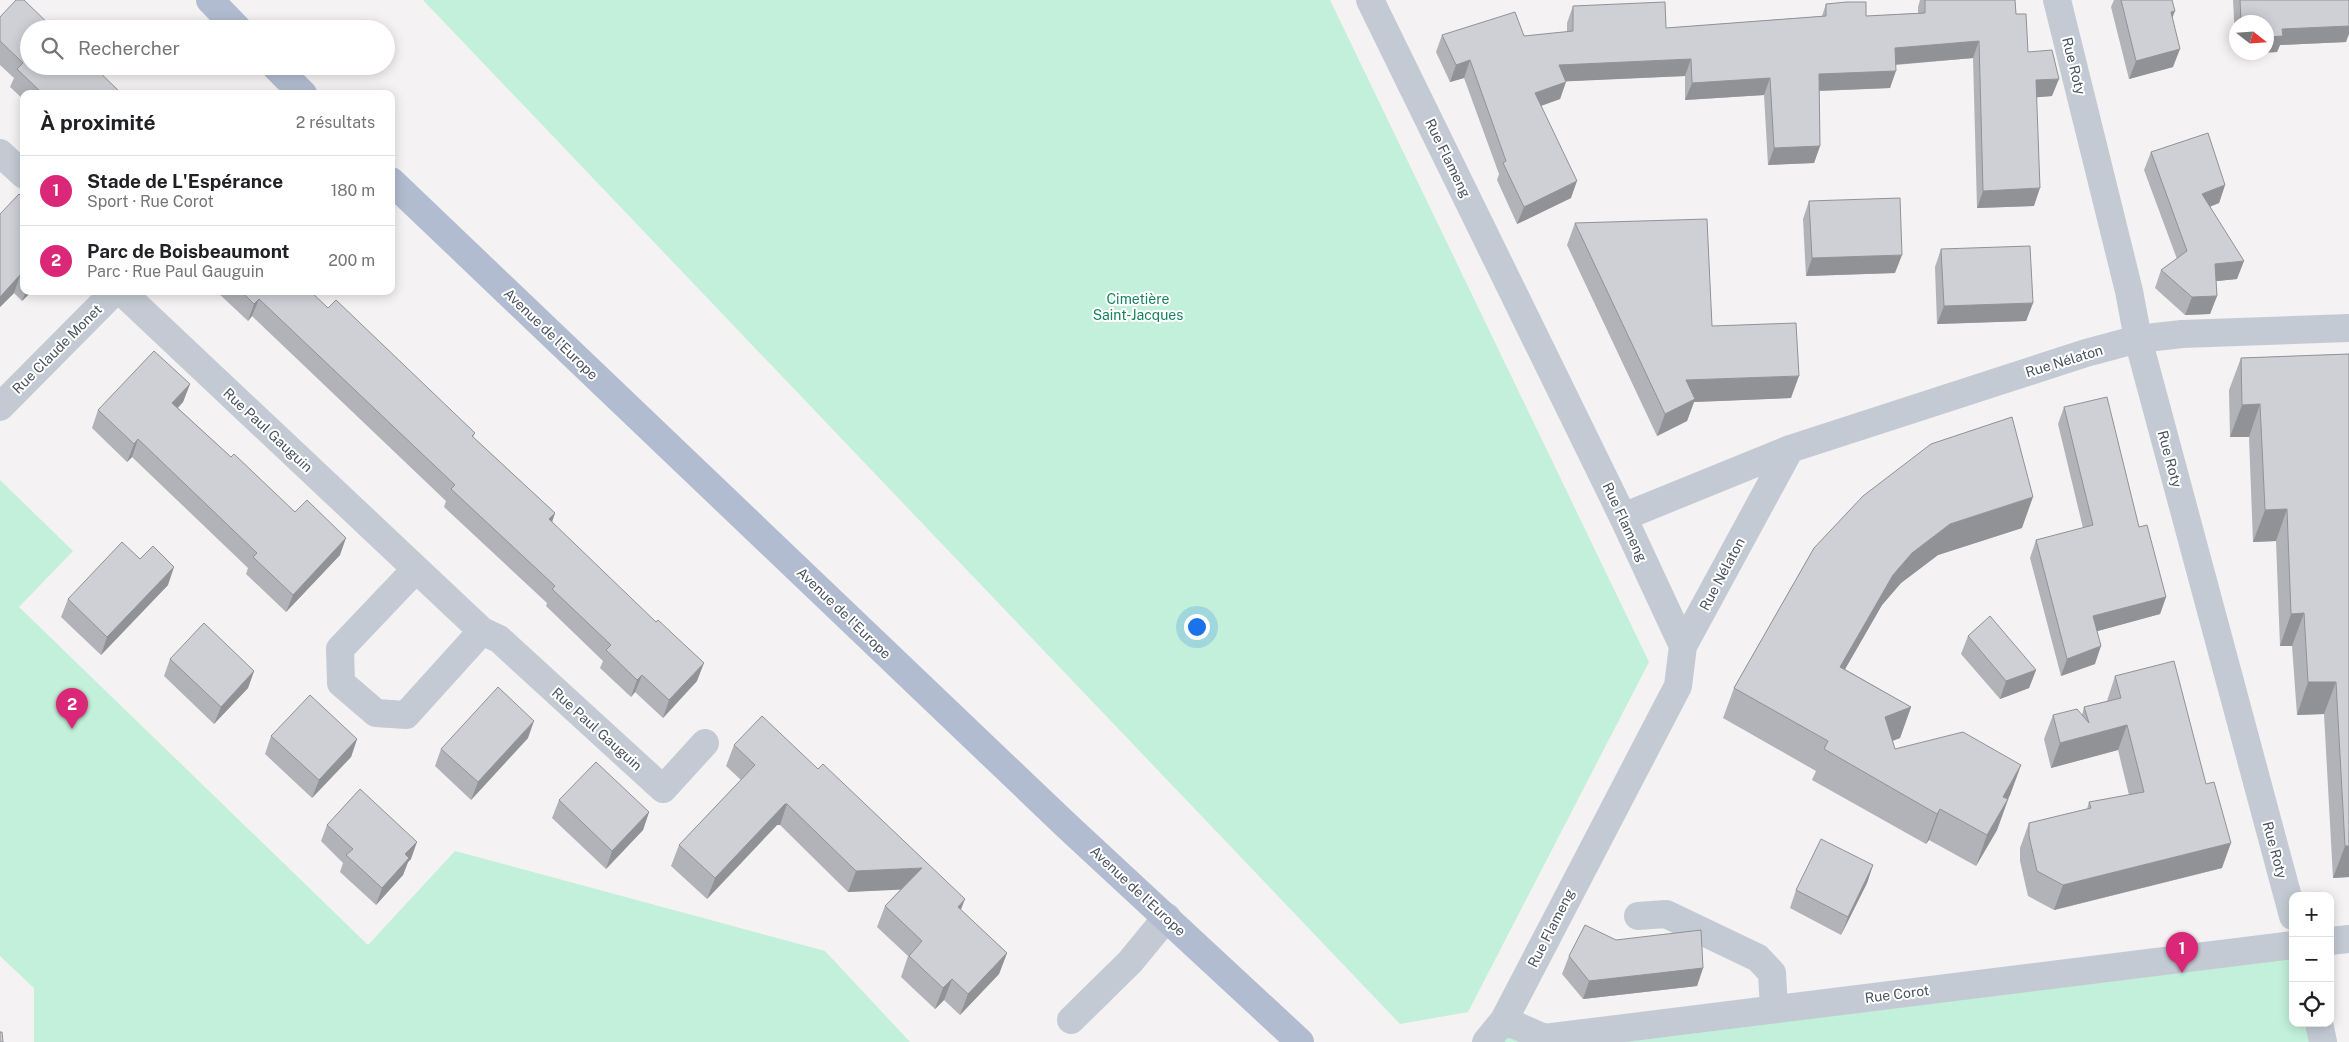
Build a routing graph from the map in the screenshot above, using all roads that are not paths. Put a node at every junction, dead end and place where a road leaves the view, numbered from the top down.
1 (210, 0) edge
2 (1370, 0) edge
3 (2058, 0) edge
4 (229, 20) edge
5 (283, 75) edge
6 (296, 90) edge
7 (0, 153) edge
8 (20, 171) edge
9 (395, 185) edge
10 (111, 295) edge
11 (125, 295) edge
12 (2349, 328) edge
13 (2138, 339) junction
14 (0, 408) edge
15 (1790, 449) junction
16 (1623, 516) junction
17 (416, 569) junction
18 (482, 631) junction
19 (1683, 646) junction
20 (705, 743) dead end
21 (2289, 901) edge
22 (1638, 916) dead end
23 (1166, 917) junction
24 (2349, 939) edge
25 (2334, 941) edge
26 (2289, 945) edge
27 (1774, 1009) junction
28 (1071, 1020) dead end
29 (1504, 1020) junction
30 (2320, 1027) edge
31 (1300, 1042) edge
32 (1486, 1042) edge
33 (2323, 1042) edge

1 - 4 main road
2 - 16 street, Rue Flameng
3 - 13 street, Rue Roty
5 - 6 main road
7 - 8 street
9 - 23 main road, Avenue de l'Europe
10 - 14 street, Rue Claude Monet
11 - 17 street, Rue Paul Gauguin
12 - 13 street, Rue Nélaton
13 - 15 street, Rue Nélaton
13 - 21 street, Rue Roty
15 - 16 street, Rue Nélaton
15 - 19 street, Rue Nélaton
16 - 19 street, Rue Flameng
17 - 18 street, Rue Paul Gauguin
17 - 18 street
18 - 20 street, Rue Paul Gauguin
19 - 29 street, Rue Flameng
22 - 27 street
23 - 28 street
23 - 31 main road, Avenue de l'Europe
24 - 25 street
26 - 27 street, Rue Corot
27 - 29 street, Rue Corot
29 - 32 street, Rue Flameng
30 - 33 street

